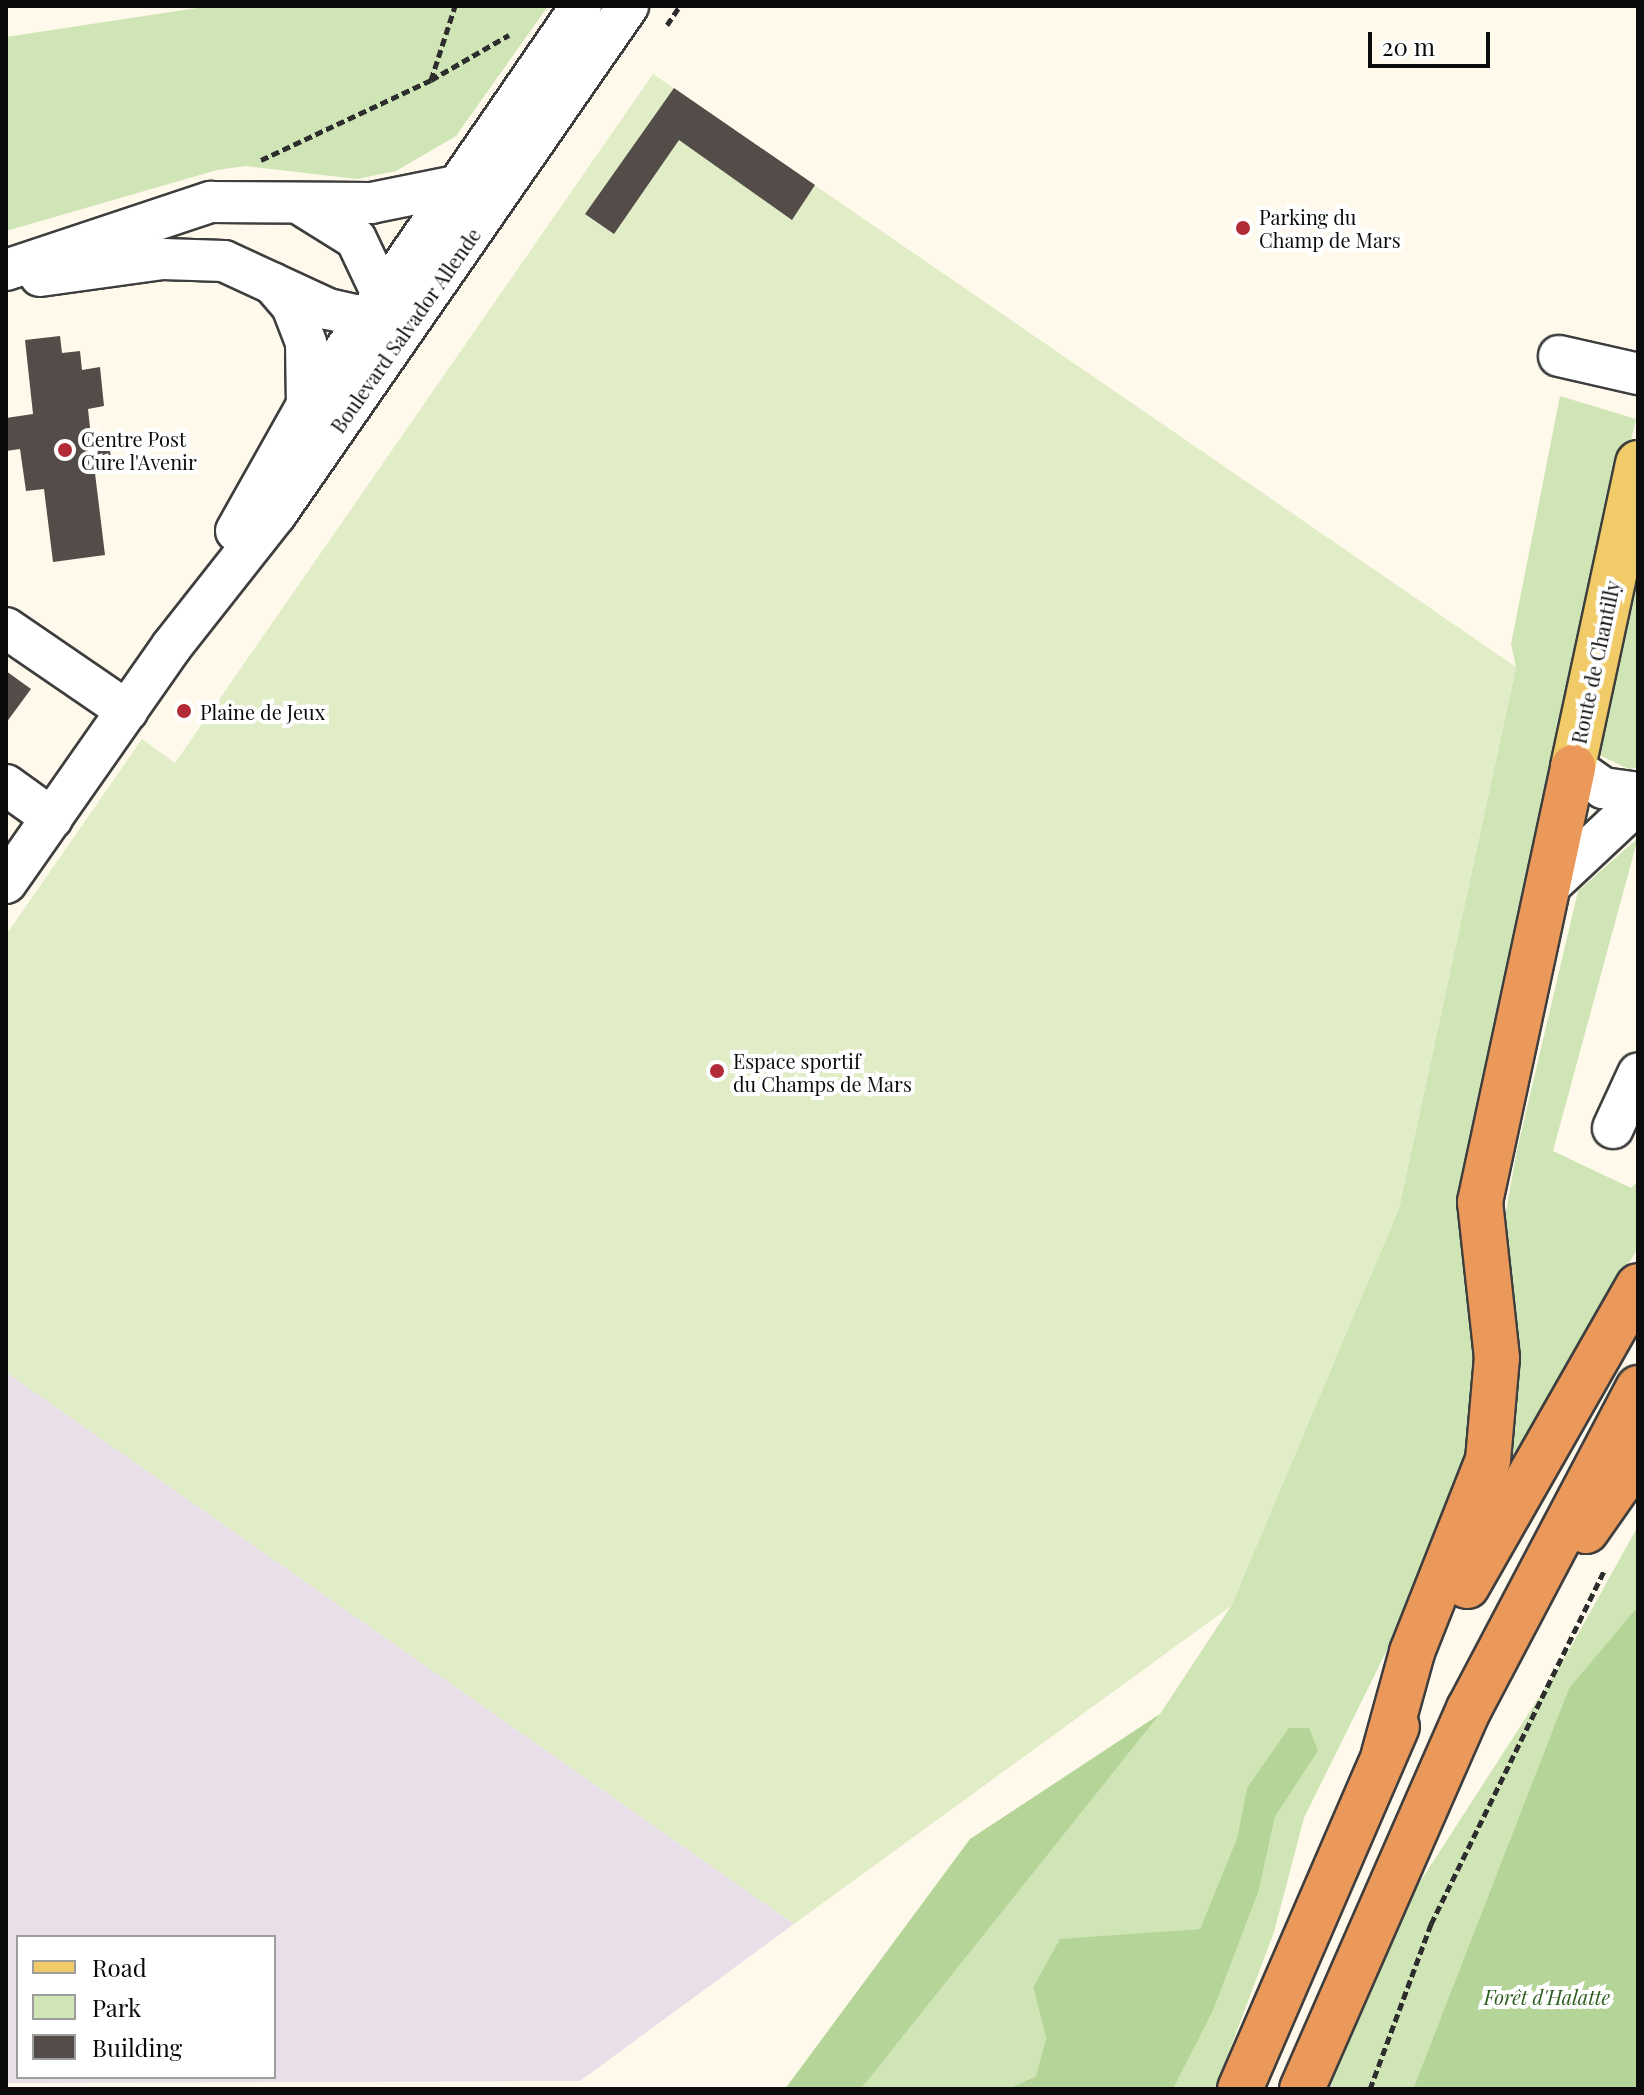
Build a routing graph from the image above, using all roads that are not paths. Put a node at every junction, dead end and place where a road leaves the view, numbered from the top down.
1 (581, 6) edge
2 (628, 6) edge
3 (455, 186) junction
4 (264, 198) junction
5 (6, 270) edge
6 (264, 276) junction
7 (6, 280) edge
8 (389, 320) junction
9 (1559, 356) dead end
10 (1638, 374) edge
11 (307, 405) junction
12 (1638, 463) edge
13 (6, 628) edge
14 (172, 646) junction
15 (127, 711) junction
16 (1573, 767) junction
17 (6, 785) edge
18 (1638, 793) edge
19 (1638, 803) edge
20 (52, 818) junction
21 (6, 883) edge
22 (1546, 889) junction
23 (1638, 1074) edge
24 (1613, 1128) dead end
25 (1638, 1286) edge
26 (1638, 1388) edge
27 (1638, 1457) edge
28 (1484, 1677) junction
29 (1384, 1754) junction
30 (1240, 2089) edge
31 (1302, 2089) edge

1 - 3 street, Boulevard Salvador Allende
2 - 8 street, Boulevard Salvador Allende
3 - 4 street
3 - 8 street, Boulevard Salvador Allende
4 - 5 street
4 - 8 street
6 - 7 street
6 - 8 street
6 - 11 street
8 - 11 street, Boulevard Salvador Allende
8 - 14 street, Boulevard Salvador Allende
9 - 10 street
11 - 14 street, Boulevard Salvador Allende
12 - 16 main road, Route de Chantilly
13 - 15 street
14 - 15 street, Boulevard Salvador Allende
15 - 20 street, Boulevard Salvador Allende
16 - 18 street
16 - 22 highway
17 - 20 street
19 - 22 street
20 - 21 street, Boulevard Salvador Allende
22 - 29 highway
23 - 24 street
25 - 29 highway
26 - 28 highway
27 - 28 highway
28 - 31 highway
29 - 30 highway

